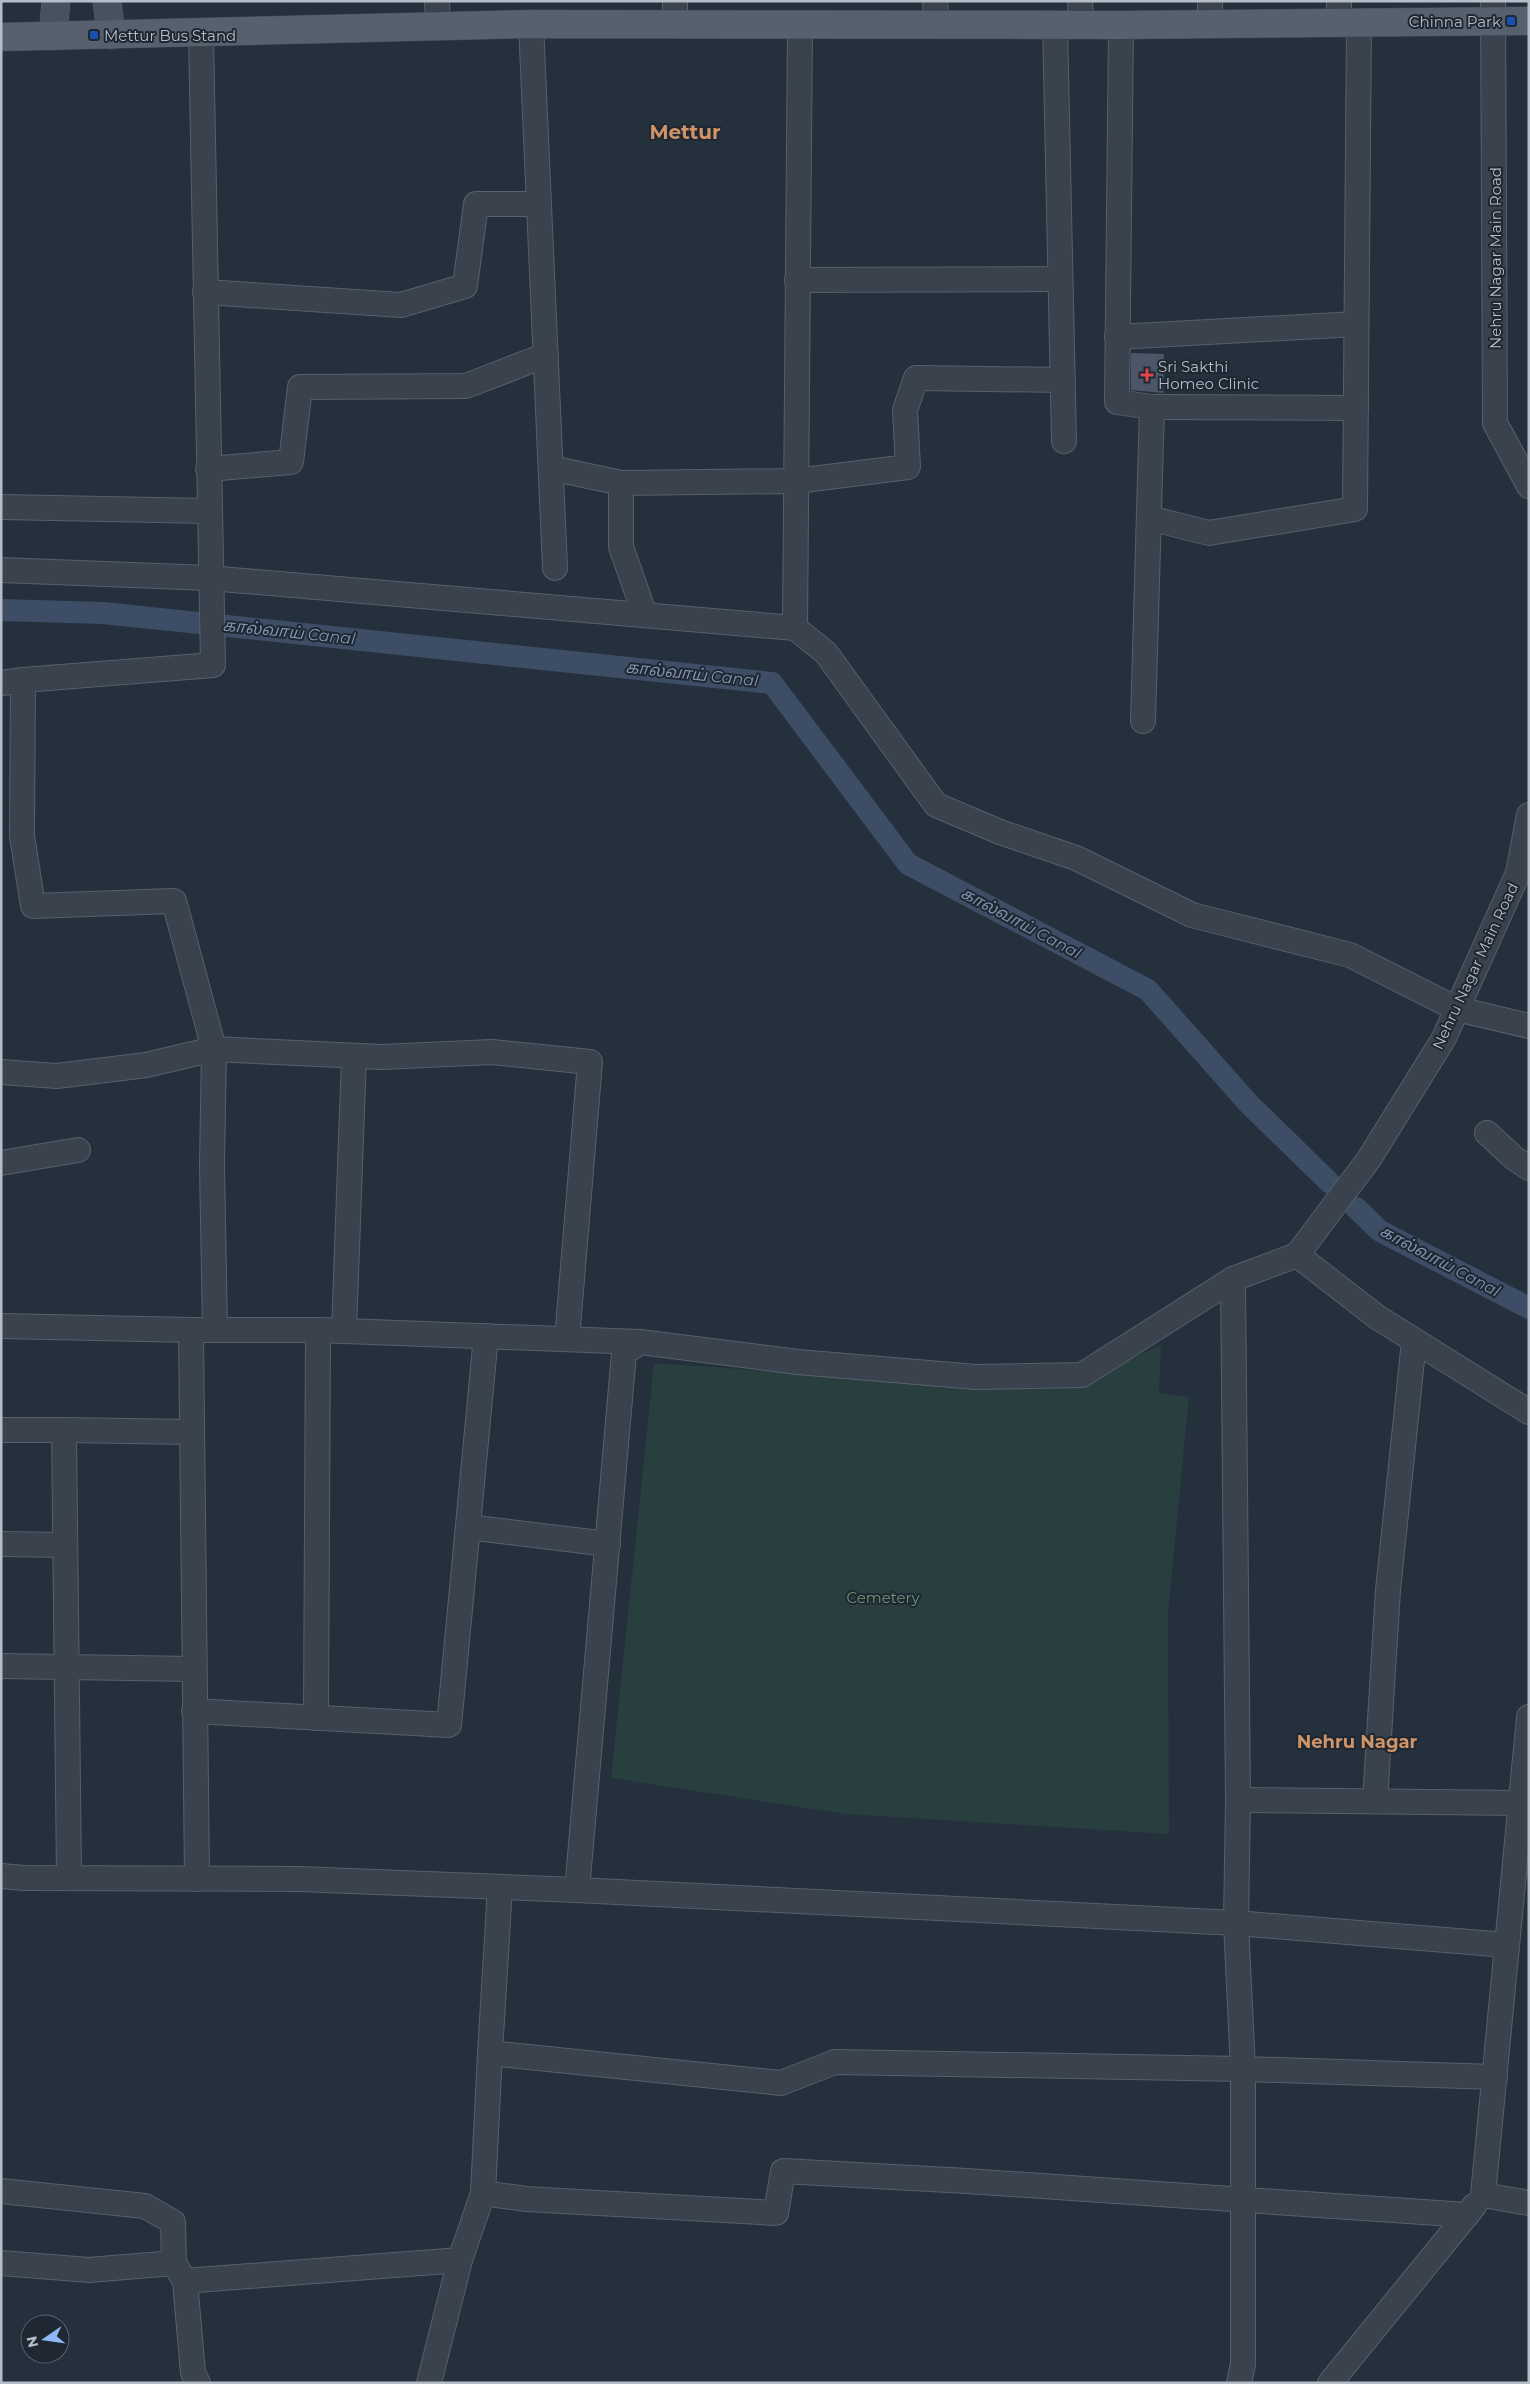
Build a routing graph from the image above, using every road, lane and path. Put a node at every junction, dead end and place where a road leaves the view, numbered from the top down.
1 (56, 1) edge
2 (107, 1) edge
3 (1493, 11) edge
4 (675, 13) edge
5 (936, 13) edge
6 (1210, 13) edge
7 (438, 14) edge
8 (1346, 15) edge
9 (1072, 17) edge
10 (1529, 21) edge
11 (532, 24) junction
12 (800, 25) junction
13 (1121, 25) junction
14 (201, 34) junction
15 (111, 35) junction
16 (53, 36) junction
17 (1, 37) edge
18 (539, 204) junction
19 (1060, 279) junction
20 (798, 280) junction
21 (205, 292) junction
22 (1356, 324) junction
23 (1117, 337) junction
24 (546, 355) junction
25 (1063, 380) junction
26 (1152, 407) junction
27 (1356, 408) junction
28 (1064, 442) dead end
29 (551, 468) junction
30 (208, 470) junction
31 (796, 481) junction
32 (621, 483) junction
33 (1529, 486) edge
34 (1, 507) edge
35 (209, 511) junction
36 (1149, 518) junction
37 (555, 568) dead end
38 (1, 570) edge
39 (210, 584) junction
40 (645, 615) junction
41 (795, 628) junction
42 (12, 682) edge
43 (1143, 721) dead end
44 (1529, 815) edge
45 (1457, 1009) junction
46 (1529, 1026) edge
47 (214, 1049) junction
48 (354, 1056) junction
49 (1, 1072) edge
50 (1488, 1133) dead end
51 (78, 1150) dead end
52 (1, 1163) edge
53 (1529, 1168) edge
54 (1296, 1254) junction
55 (1233, 1279) junction
56 (1, 1326) edge
57 (191, 1330) junction
58 (215, 1330) junction
59 (318, 1330) junction
60 (344, 1331) junction
61 (486, 1336) junction
62 (567, 1339) junction
63 (1414, 1341) junction
64 (640, 1342) junction
65 (1529, 1412) edge
66 (1, 1430) edge
67 (64, 1430) junction
68 (192, 1432) junction
69 (468, 1527) junction
70 (1, 1544) edge
71 (608, 1544) junction
72 (65, 1545) junction
73 (1, 1666) edge
74 (66, 1667) junction
75 (194, 1669) junction
76 (194, 1711) junction
77 (1529, 1717) edge
78 (316, 1718) junction
79 (1238, 1800) junction
80 (1375, 1801) junction
81 (1521, 1802) junction
82 (1, 1876) edge
83 (69, 1878) junction
84 (197, 1879) junction
85 (500, 1887) junction
86 (577, 1890) junction
87 (1236, 1923) junction
88 (1507, 1945) junction
89 (490, 2053) junction
90 (1243, 2069) junction
91 (1495, 2077) junction
92 (1, 2191) edge
93 (483, 2192) junction
94 (1484, 2195) junction
95 (1245, 2200) junction
96 (1529, 2203) edge
97 (1467, 2215) junction
98 (460, 2260) junction
99 (1, 2263) edge
100 (180, 2272) junction
101 (198, 2383) edge
102 (429, 2383) edge
103 (1239, 2383) edge
104 (1330, 2383) edge

1 - 16 street
2 - 15 street
3 - 8 main road
3 - 10 main road
3 - 33 street, Nehru Nagar Main Road
4 - 11 main road
4 - 12 main road
5 - 9 main road
5 - 12 main road
6 - 8 main road
6 - 13 main road
7 - 11 main road
7 - 14 main road
8 - 22 street
9 - 13 main road
9 - 19 street
11 - 18 street
12 - 20 street
13 - 23 street
14 - 15 main road
14 - 21 street
15 - 16 main road
16 - 17 main road
18 - 21 street
18 - 24 street
19 - 20 street
19 - 25 street
20 - 31 street
21 - 30 street
22 - 23 street
22 - 27 street
23 - 26 street
24 - 29 street
24 - 30 street
25 - 28 street
25 - 31 street
26 - 27 street
26 - 36 street
27 - 36 street
29 - 32 street
29 - 37 street
30 - 35 street
31 - 32 street
31 - 41 street
32 - 40 street
34 - 35 street
35 - 39 street
36 - 43 street
38 - 39 street
39 - 40 street
39 - 42 street
40 - 41 street
41 - 45 street
42 - 47 street
44 - 45 street, Nehru Nagar Main Road
45 - 46 street
45 - 54 street, Nehru Nagar Main Road
47 - 48 street
47 - 49 street
47 - 58 street
48 - 60 street
48 - 62 street
50 - 53 street
51 - 52 street
54 - 55 street
54 - 63 street
55 - 64 street
55 - 79 street
56 - 57 street
57 - 58 street
57 - 68 street
58 - 59 street
59 - 60 street
59 - 78 street
60 - 61 street
61 - 62 street
61 - 69 street
62 - 64 street
63 - 65 street
63 - 80 street
64 - 71 street
66 - 67 street
67 - 68 street
67 - 72 street
68 - 75 street
69 - 71 street
69 - 78 street
70 - 72 street
71 - 86 street
72 - 74 street
73 - 74 street
74 - 75 street
74 - 83 street
75 - 76 street
76 - 78 street
76 - 84 street
77 - 81 street
79 - 80 street
79 - 87 street
80 - 81 street
81 - 88 street
82 - 83 street
83 - 84 street
84 - 85 street
85 - 86 street
85 - 89 street
86 - 87 street
87 - 88 street
87 - 90 street
88 - 91 street
89 - 90 street
89 - 93 street
90 - 91 street
90 - 95 street
91 - 94 street
92 - 100 street
93 - 95 street
93 - 98 street
94 - 96 street
94 - 97 street
95 - 97 street
95 - 103 street
97 - 104 street
98 - 100 street
98 - 102 street
99 - 100 street
100 - 101 street

